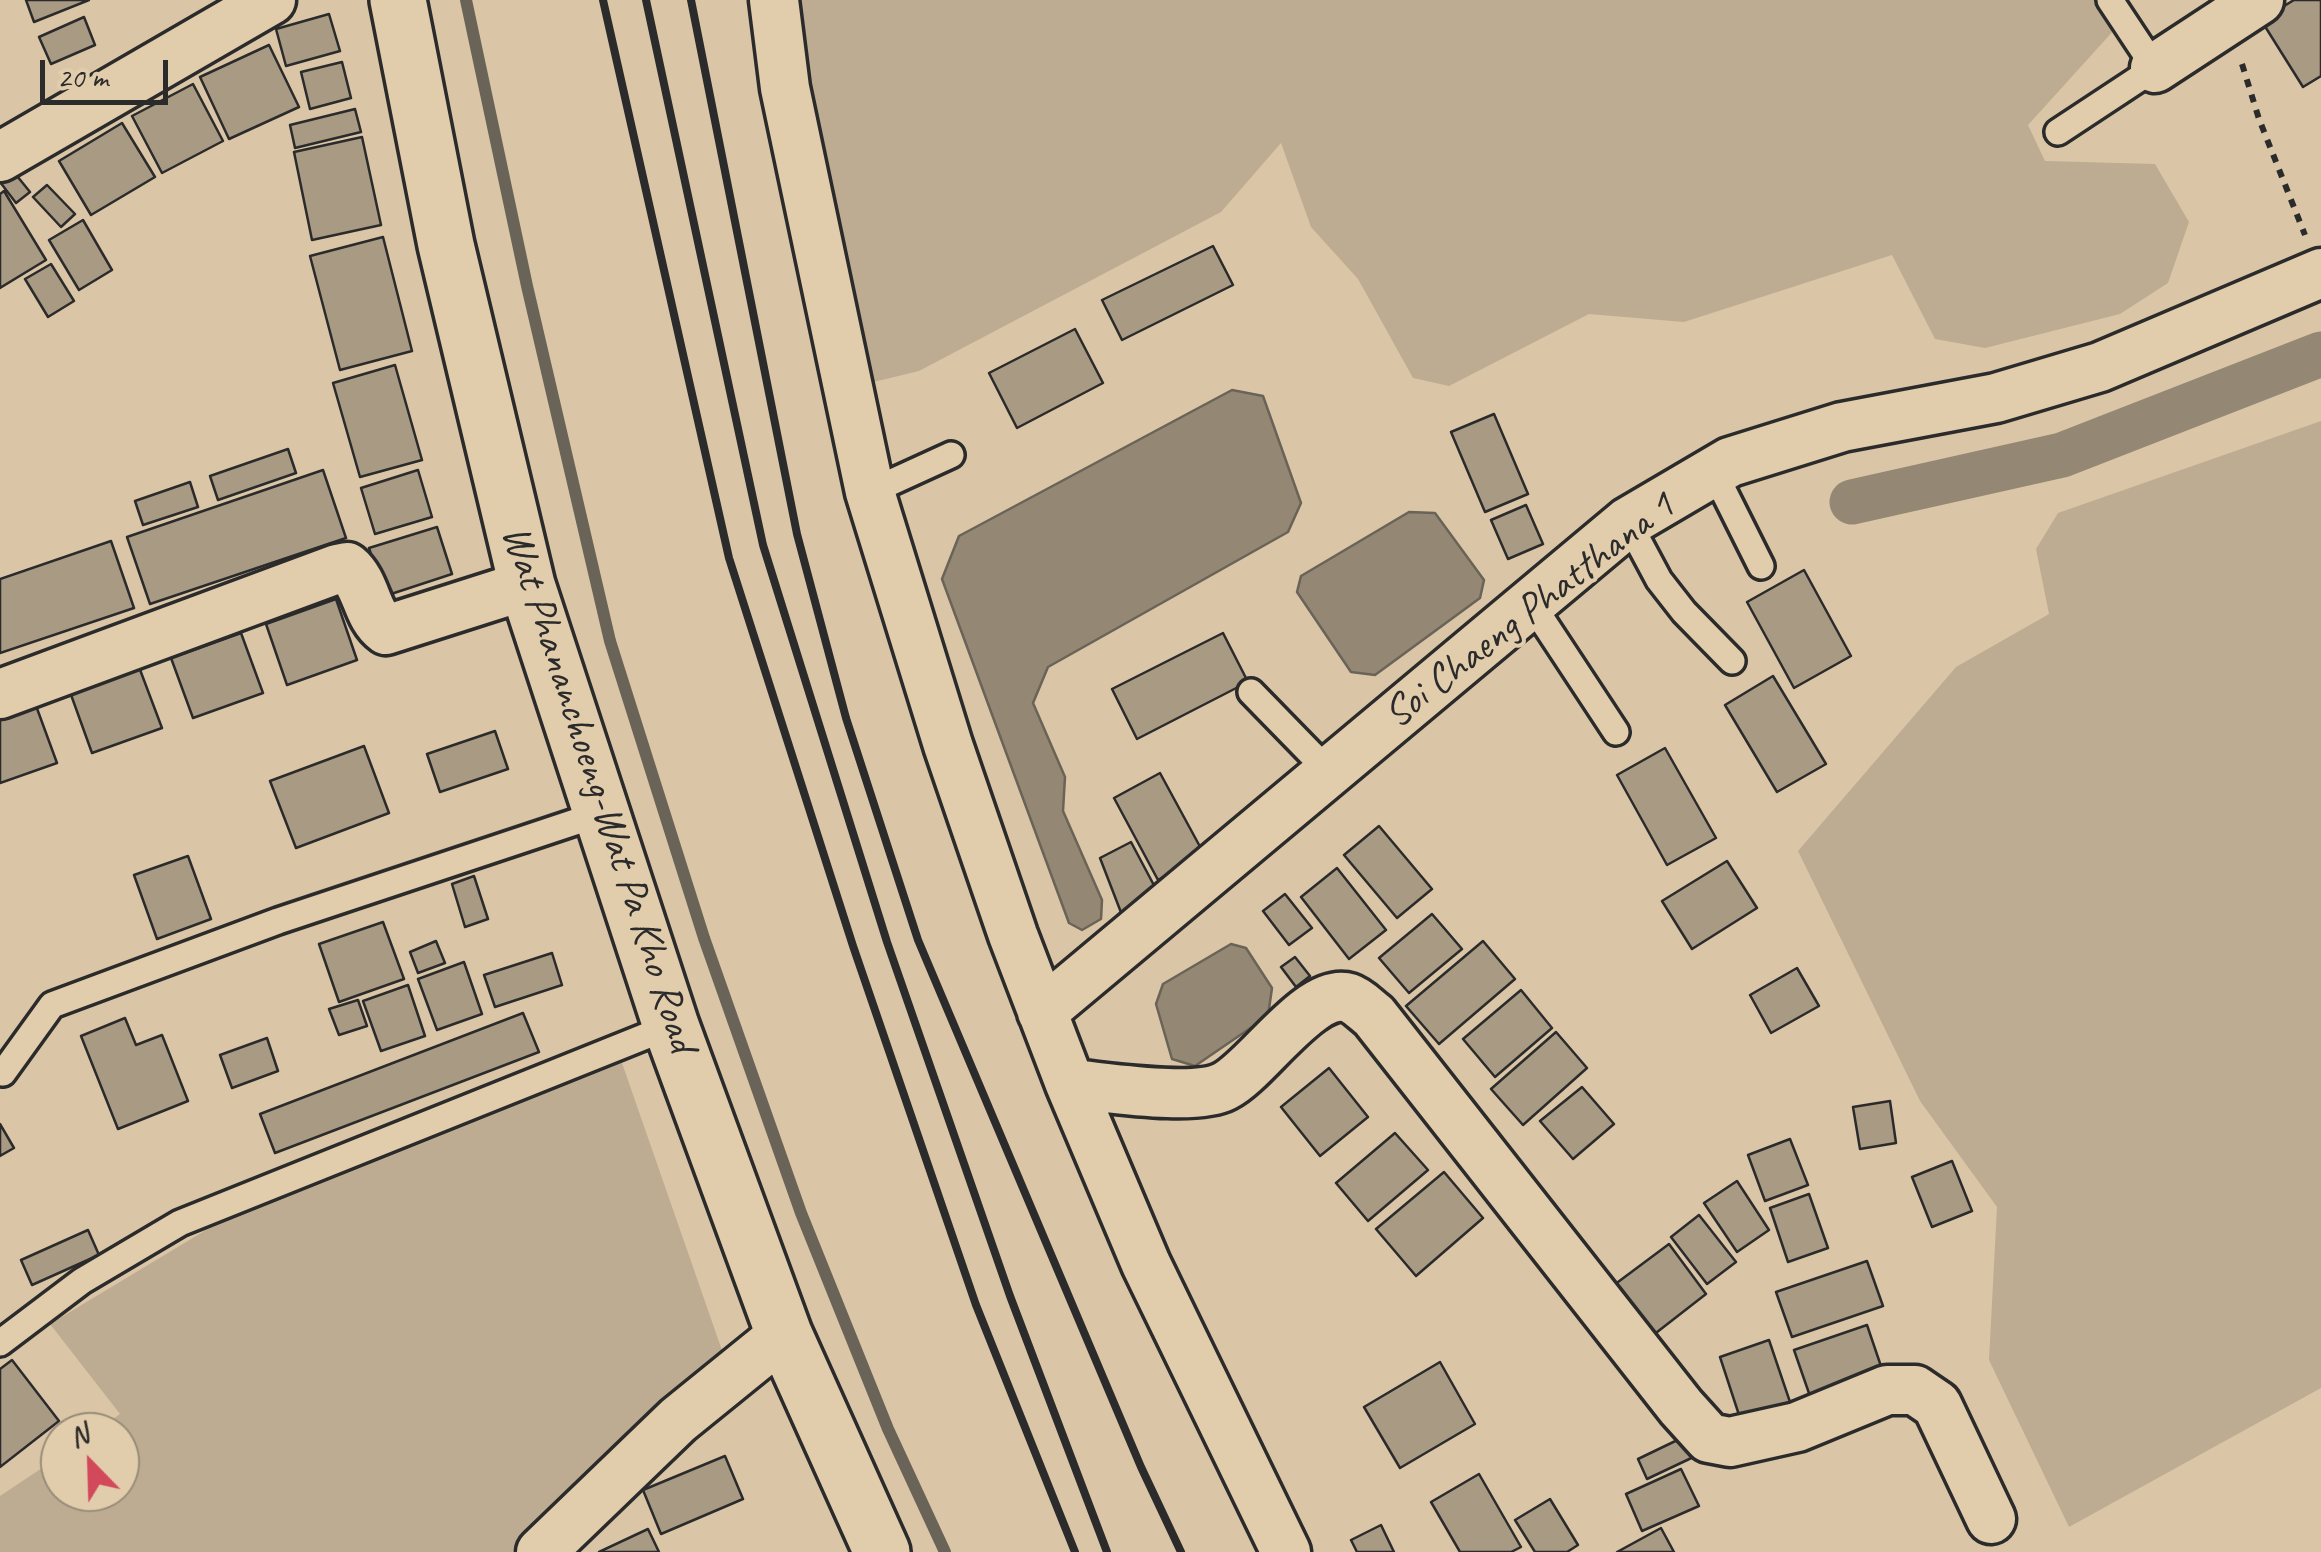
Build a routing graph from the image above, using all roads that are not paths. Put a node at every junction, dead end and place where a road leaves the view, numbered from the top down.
1 (271, 0) edge
2 (398, 0) edge
3 (774, 0) edge
4 (2110, 0) edge
5 (2244, 10) edge
6 (2155, 68) junction
7 (2058, 132) dead end
8 (0, 157) edge
9 (2320, 273) edge
10 (951, 455) dead end
11 (1714, 472) junction
12 (870, 492) junction
13 (1628, 522) junction
14 (1761, 566) dead end
15 (526, 585) junction
16 (1531, 604) junction
17 (1732, 661) dead end
18 (1251, 692) dead end
19 (0, 694) edge
20 (1616, 732) dead end
21 (1329, 772) junction
22 (602, 813) junction
23 (1042, 1012) junction
24 (671, 1026) junction
25 (3, 1073) dead end
26 (1070, 1084) junction
27 (784, 1334) junction
28 (0, 1343) edge
29 (1991, 1519) dead end
30 (541, 1552) edge
31 (882, 1552) edge
32 (1286, 1552) edge

1 - 8 street
2 - 15 main road, Wat Phananchoeng-Wat Pa Kho Road
3 - 12 street
4 - 6 lane
5 - 6 street
6 - 7 lane
9 - 11 street, Soi Chaeng Phatthana 1
10 - 12 lane
11 - 13 street, Soi Chaeng Phatthana 1
11 - 14 lane
12 - 23 street
13 - 16 street, Soi Chaeng Phatthana 1
13 - 17 lane
15 - 19 street
15 - 22 main road, Wat Phananchoeng-Wat Pa Kho Road
16 - 20 lane
16 - 21 street, Soi Chaeng Phatthana 1
18 - 21 lane
21 - 23 street, Soi Chaeng Phatthana 1
22 - 24 main road, Wat Phananchoeng-Wat Pa Kho Road
22 - 25 lane
23 - 26 street
24 - 27 main road, Wat Phananchoeng-Wat Pa Kho Road
24 - 28 lane
26 - 29 street
26 - 32 street
27 - 30 street
27 - 31 main road, Wat Phananchoeng-Wat Pa Kho Road

